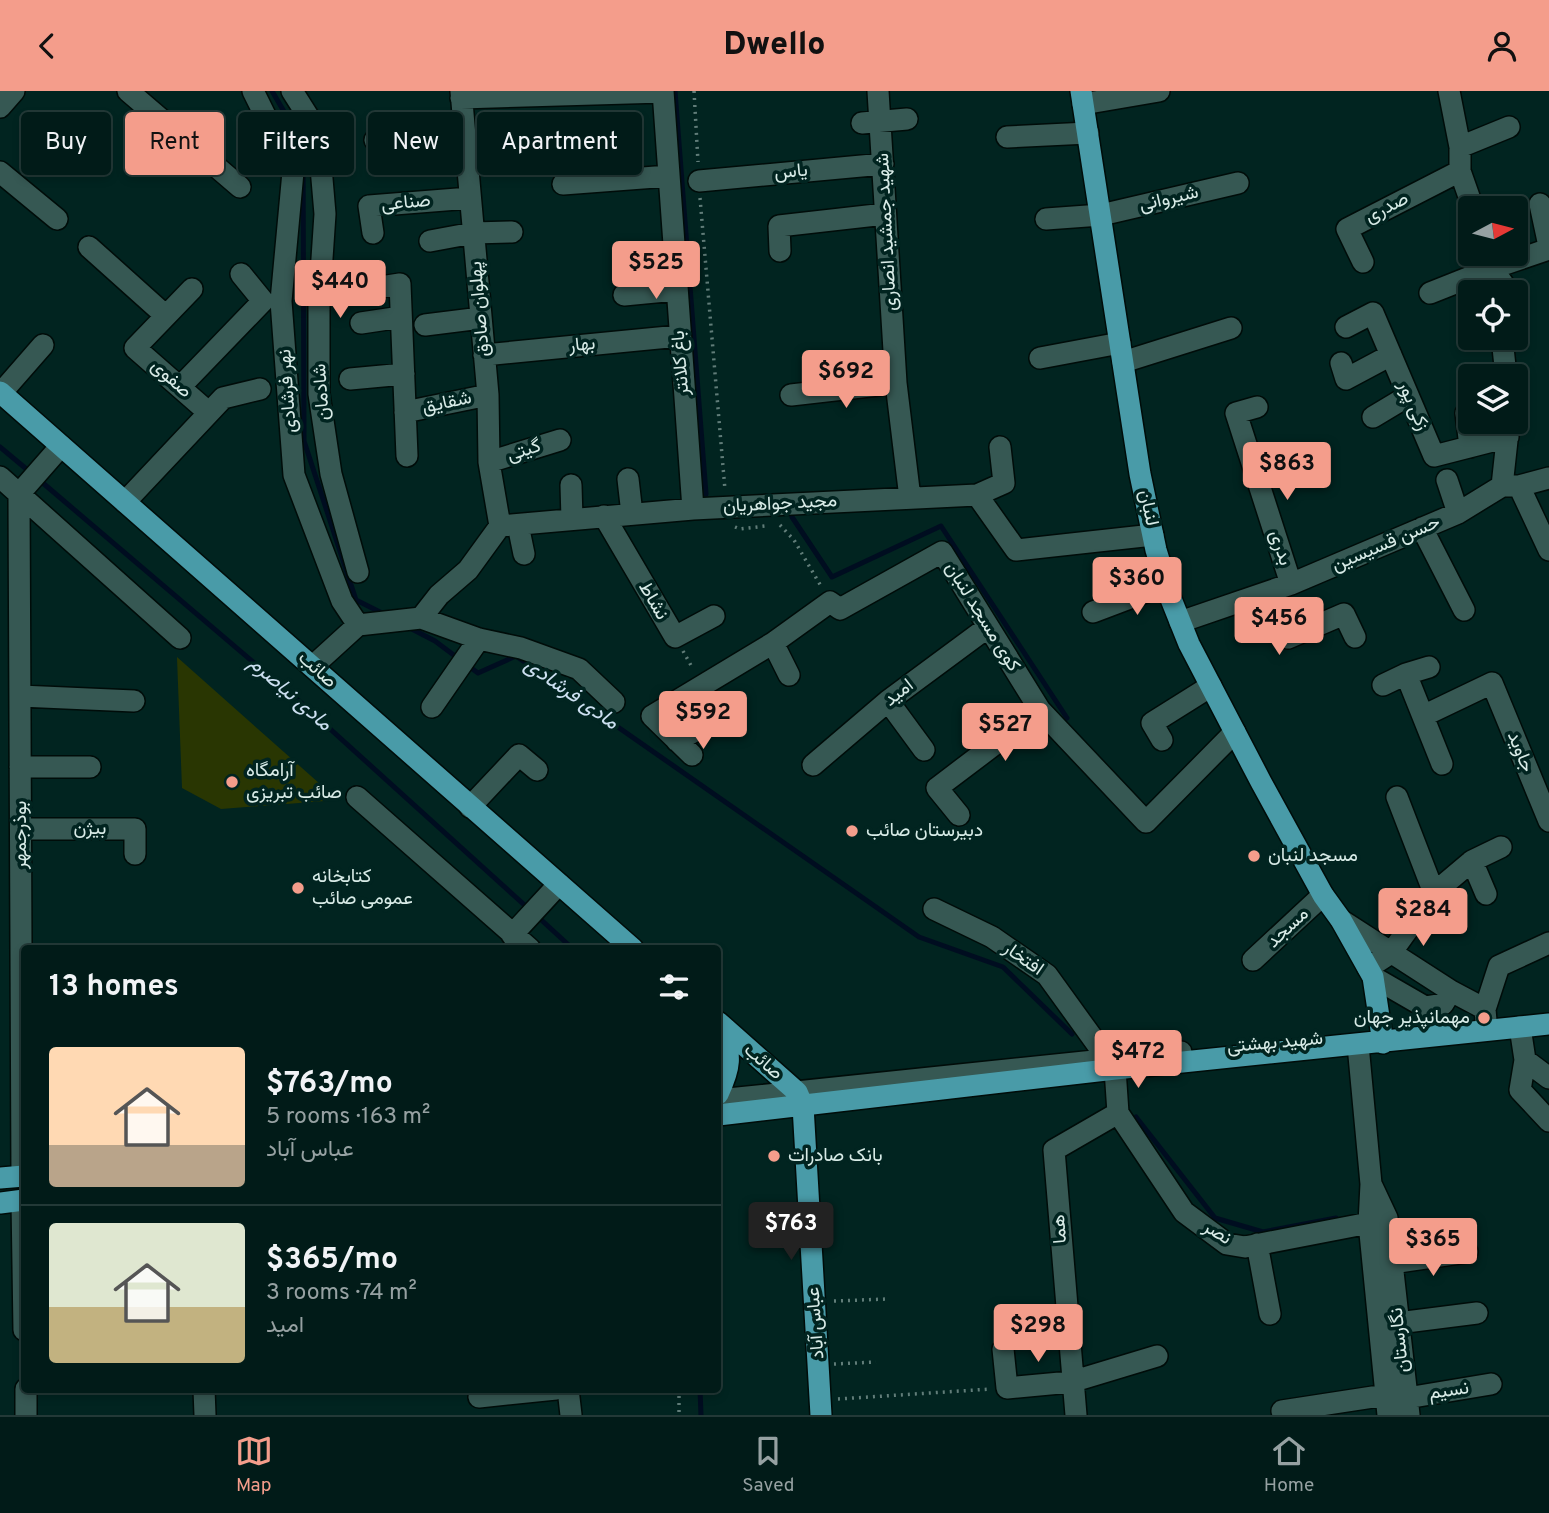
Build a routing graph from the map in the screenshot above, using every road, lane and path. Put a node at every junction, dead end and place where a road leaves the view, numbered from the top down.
1 (14, 91) edge
2 (128, 91) edge
3 (253, 91) edge
4 (292, 91) edge
5 (663, 91) edge
6 (694, 91) edge
7 (878, 91) edge
8 (1159, 91) edge
9 (1449, 91) edge
10 (461, 95) edge
11 (1082, 97) edge
12 (0, 107) edge
13 (907, 119) dead end
14 (871, 122) junction
15 (1509, 127) dead end
16 (1088, 133) junction
17 (464, 134) joint
18 (1007, 137) dead end
19 (1460, 147) junction
20 (477, 158) edge
21 (467, 160) junction
22 (883, 164) junction
23 (1460, 171) junction
24 (0, 172) edge
25 (669, 176) junction
26 (699, 181) junction
27 (1238, 183) dead end
28 (563, 184) dead end
29 (240, 187) dead end
30 (1469, 196) edge
31 (470, 198) junction
32 (1540, 204) dead end
33 (886, 214) junction
34 (1101, 215) junction
35 (57, 219) dead end
36 (1046, 219) dead end
37 (512, 232) dead end
38 (373, 233) dead end
39 (473, 233) junction
40 (430, 241) dead end
41 (89, 247) dead end
42 (1549, 247) edge
43 (780, 251) dead end
44 (1528, 252) edge
45 (1363, 262) dead end
46 (1481, 266) edge
47 (241, 274) dead end
48 (192, 289) dead end
49 (676, 290) junction
50 (361, 291) dead end
51 (1430, 293) dead end
52 (624, 295) dead end
53 (166, 316) junction
54 (401, 317) junction
55 (481, 318) junction
56 (361, 323) dead end
57 (425, 325) dead end
58 (1346, 327) dead end
59 (1231, 328) dead end
60 (679, 336) junction
61 (43, 345) dead end
62 (1122, 352) junction
63 (484, 355) junction
64 (1391, 355) junction
65 (1040, 358) dead end
66 (1341, 363) dead end
67 (404, 375) junction
68 (350, 379) dead end
69 (896, 383) junction
70 (180, 387) junction
71 (260, 389) dead end
72 (1, 393) edge
73 (488, 395) junction
74 (791, 395) dead end
75 (1409, 396) junction
76 (1257, 407) dead end
77 (208, 412) junction
78 (405, 412) junction
79 (1373, 417) dead end
80 (1468, 434) edge
81 (1499, 434) edge
82 (1508, 434) edge
83 (560, 440) dead end
84 (61, 446) junction
85 (1000, 447) dead end
86 (1470, 447) junction
87 (407, 456) dead end
88 (489, 462) junction
89 (0, 477) edge
90 (1549, 478) edge
91 (628, 479) dead end
92 (1447, 480) dead end
93 (571, 485) dead end
94 (1511, 486) junction
95 (19, 494) junction
96 (977, 495) junction
97 (910, 498) junction
98 (125, 502) junction
99 (693, 509) junction
100 (1458, 513) junction
101 (632, 514) junction
102 (727, 515) junction
103 (604, 516) junction
104 (572, 519) junction
105 (780, 524) dead end
106 (509, 525) junction
107 (766, 526) dead end
108 (1422, 528) junction
109 (1153, 535) junction
110 (1549, 550) edge
111 (524, 554) dead end
112 (358, 572) dead end
113 (1167, 584) junction
114 (1292, 584) junction
115 (1264, 594) junction
116 (830, 602) junction
117 (1464, 610) dead end
118 (1093, 612) dead end
119 (714, 616) dead end
120 (421, 618) junction
121 (1180, 622) junction
122 (358, 625) junction
123 (988, 627) junction
124 (675, 637) junction
125 (1355, 637) dead end
126 (180, 638) dead end
127 (479, 639) junction
128 (773, 643) junction
129 (313, 666) junction
130 (1429, 667) dead end
131 (1406, 674) junction
132 (789, 675) dead end
133 (703, 685) junction
134 (1383, 685) dead end
135 (1211, 686) junction
136 (20, 696) junction
137 (134, 701) dead end
138 (888, 701) junction
139 (614, 702) dead end
140 (432, 707) dead end
141 (1040, 710) junction
142 (1423, 716) junction
143 (709, 723) dead end
144 (1235, 732) junction
145 (1162, 740) dead end
146 (924, 750) dead end
147 (1443, 764) dead end
148 (813, 765) dead end
149 (20, 767) junction
150 (90, 767) dead end
151 (537, 770) dead end
152 (357, 797) dead end
153 (1397, 797) dead end
154 (470, 807) junction
155 (960, 815) dead end
156 (1549, 821) edge
157 (21, 829) junction
158 (1501, 847) dead end
159 (135, 854) dead end
160 (1472, 861) junction
161 (559, 884) junction
162 (1434, 893) junction
163 (1486, 894) dead end
164 (1324, 895) junction
165 (934, 908) dead end
166 (1341, 920) junction
167 (516, 931) junction
168 (1549, 943) edge
169 (22, 945) edge
170 (527, 945) edge
171 (628, 945) edge
172 (1391, 953) junction
173 (1254, 960) dead end
174 (1370, 973) junction
175 (1451, 991) junction
176 (1549, 1013) edge
177 (1486, 1020) junction
178 (1549, 1024) edge
179 (721, 1025) edge
180 (1520, 1027) junction
181 (721, 1028) edge
182 (1382, 1038) junction
183 (1358, 1045) junction
184 (1525, 1060) junction
185 (1112, 1064) junction
186 (1549, 1078) edge
187 (721, 1088) edge
188 (803, 1096) junction
189 (721, 1100) edge
190 (1118, 1113) junction
191 (721, 1114) edge
192 (1549, 1121) edge
193 (21, 1176) edge
194 (0, 1178) edge
195 (1371, 1184) junction
196 (21, 1200) edge
197 (0, 1203) edge
198 (1369, 1223) junction
199 (1257, 1244) junction
200 (1467, 1251) dead end
201 (1392, 1263) junction
202 (887, 1299) dead end
203 (814, 1302) junction
204 (1477, 1313) dead end
205 (1270, 1314) dead end
206 (1398, 1323) junction
207 (1003, 1349) dead end
208 (1157, 1356) dead end
209 (876, 1362) dead end
210 (818, 1365) junction
211 (1071, 1382) junction
212 (1492, 1384) dead end
213 (1007, 1388) junction
214 (26, 1393) edge
215 (204, 1393) edge
216 (518, 1393) edge
217 (568, 1393) edge
218 (679, 1393) edge
219 (479, 1397) dead end
220 (1398, 1406) edge
221 (820, 1408) edge
222 (1282, 1411) dead end
223 (26, 1415) edge
224 (205, 1415) edge
225 (571, 1415) edge
226 (680, 1415) edge
227 (1076, 1415) edge

1 - 12 street
2 - 29 street
3 - 122 street, نهر فرشادی
4 - 112 street, شادمان
5 - 10 street
5 - 25 street, باغ کلانتر
6 - 26 path
7 - 14 street, شهید جمشید انصاری
8 - 11 street
9 - 19 street
10 - 17 street, پهلوان صادق
11 - 16 main road, لنبان
13 - 14 street
14 - 22 street, شهید جمشید انصاری
15 - 19 street
16 - 18 street
16 - 34 main road, لنبان
17 - 21 street, پهلوان صادق
19 - 23 street
20 - 21 street
21 - 31 street, پهلوان صادق
22 - 26 street, یاس
22 - 33 street, شهید جمشید انصاری
23 - 30 street
23 - 45 street, صدری
24 - 35 street
25 - 28 street
25 - 49 street, باغ کلانتر
26 - 102 path
27 - 34 street, شیروانی
31 - 38 street, صناعی
31 - 39 street, پهلوان صادق
32 - 42 street
33 - 43 street
33 - 69 street, شهید جمشید انصاری
34 - 36 street, شیروانی
34 - 62 main road, لنبان
37 - 39 street
39 - 40 street
39 - 55 street, پهلوان صادق
41 - 53 street
42 - 44 street
46 - 51 street
47 - 70 street
48 - 53 street, صفوی
49 - 52 street
49 - 60 street, باغ کلانتر
50 - 54 street, شقایق
53 - 70 street, صفوی
54 - 56 street
54 - 67 street, شقایق
55 - 57 street
55 - 63 street, پهلوان صادق
58 - 64 street, زکی پور
59 - 62 street
60 - 63 street, بهار
60 - 99 street, باغ کلانتر
61 - 72 street
62 - 65 street
62 - 109 main road, لنبان
63 - 73 street, پهلوان صادق
64 - 66 street
64 - 75 street, زکی پور
67 - 68 street, شقایق
67 - 78 street, شقایق
69 - 74 street
69 - 97 street, شهید جمشید انصاری
70 - 77 street, صفوی
71 - 77 street
72 - 84 main road, صائب
73 - 78 street, شقایق
73 - 88 street, پهلوان صادق
75 - 79 street
75 - 86 street, زکی پور
76 - 114 street, بدری
77 - 98 street, صفوی
78 - 87 street, شقایق
80 - 86 street
81 - 86 street, زکی پور
82 - 94 street
83 - 88 street, گیتی
84 - 95 street
84 - 98 main road, صائب
85 - 96 street
88 - 106 street, پهلوان صادق
89 - 95 street
90 - 94 street, حسن قسیسین
91 - 101 street
92 - 100 street
93 - 104 street
94 - 100 street, حسن قسیسین
94 - 110 street
95 - 126 street
95 - 136 street, بوذرجمهر
96 - 97 street, مجید جواهریان
96 - 109 street
97 - 102 street, مجید جواهریان
98 - 129 main road, صائب
99 - 101 street, مجید جواهریان
99 - 102 street, مجید جواهریان
100 - 108 street, حسن قسیسین
101 - 103 street, مجید جواهریان
102 - 107 path
103 - 104 street, مجید جواهریان
103 - 124 street, نشاط
104 - 106 street, مجید جواهریان
105 - 116 path
106 - 111 street, پهلوان صادق
106 - 120 street
108 - 114 street, حسن قسیسین
108 - 117 street
109 - 113 main road, لنبان
113 - 118 street
113 - 121 main road, لنبان
114 - 115 street, حسن قسیسین
115 - 121 street, حسن قسیسین
115 - 125 street
116 - 123 street, کوی مسجد لنبان
116 - 128 street
119 - 124 street
120 - 122 street
120 - 127 street
121 - 135 main road, لنبان
122 - 129 street
123 - 138 street, امید
123 - 141 street, کوی مسجد لنبان
124 - 133 path, نشاط
127 - 139 street
127 - 140 street
128 - 132 street
128 - 133 street
129 - 154 main road, صائب
130 - 131 street
131 - 134 street
131 - 142 street
133 - 143 street
135 - 144 main road, لنبان
135 - 145 street
136 - 137 street
136 - 149 street, بوذرجمهر
138 - 146 street
138 - 148 street, امید
141 - 144 street, کوی مسجد لنبان
141 - 155 street
142 - 147 street
142 - 156 street, جاوید
144 - 164 main road, لنبان
149 - 150 street
149 - 157 street, بوذرجمهر
151 - 154 street
152 - 167 street
153 - 162 street
154 - 161 main road, صائب
157 - 159 street, بیژن
157 - 169 street, بوذرجمهر
158 - 160 street
160 - 162 street
160 - 163 street
161 - 167 street
161 - 171 main road, صائب
162 - 172 street
164 - 166 main road, لنبان
164 - 173 street, مسجد
165 - 185 street, افتخار
166 - 172 street
166 - 174 main road, لنبان
167 - 170 street
168 - 177 street
172 - 174 street
172 - 175 street
174 - 175 street
174 - 182 main road, لنبان
175 - 177 street
176 - 177 street, شهید بهشتی
177 - 180 main road, شهید بهشتی
177 - 182 main road, شهید بهشتی
178 - 180 main road, شهید بهشتی
179 - 188 main road, صائب
180 - 184 street
181 - 187 main road
182 - 183 main road, شهید بهشتی
182 - 185 street, شهید بهشتی
183 - 185 main road, شهید بهشتی
183 - 195 street, نگارستان
184 - 186 street
184 - 192 street
185 - 188 main road, شهید بهشتی
185 - 190 street
188 - 189 street
188 - 191 main road, شهید بهشتی
188 - 203 main road, عباس آباد
190 - 199 street, نصر
190 - 211 street, هما
193 - 194 main road
195 - 198 street, نگارستان
195 - 201 street, نگارستان
196 - 197 main road
198 - 199 street, نصر
198 - 220 street, نگارستان
199 - 205 street
200 - 201 street
201 - 206 street, نگارستان
202 - 203 path
203 - 210 main road, عباس آباد
204 - 206 street
206 - 220 street, نگارستان
207 - 213 street
208 - 211 street
209 - 210 path
210 - 221 main road, عباس آباد
211 - 213 street
211 - 227 street
212 - 220 street, نسیم
213 - 221 path
214 - 223 street
215 - 224 street
216 - 219 street
217 - 225 street
218 - 226 path
220 - 222 street

